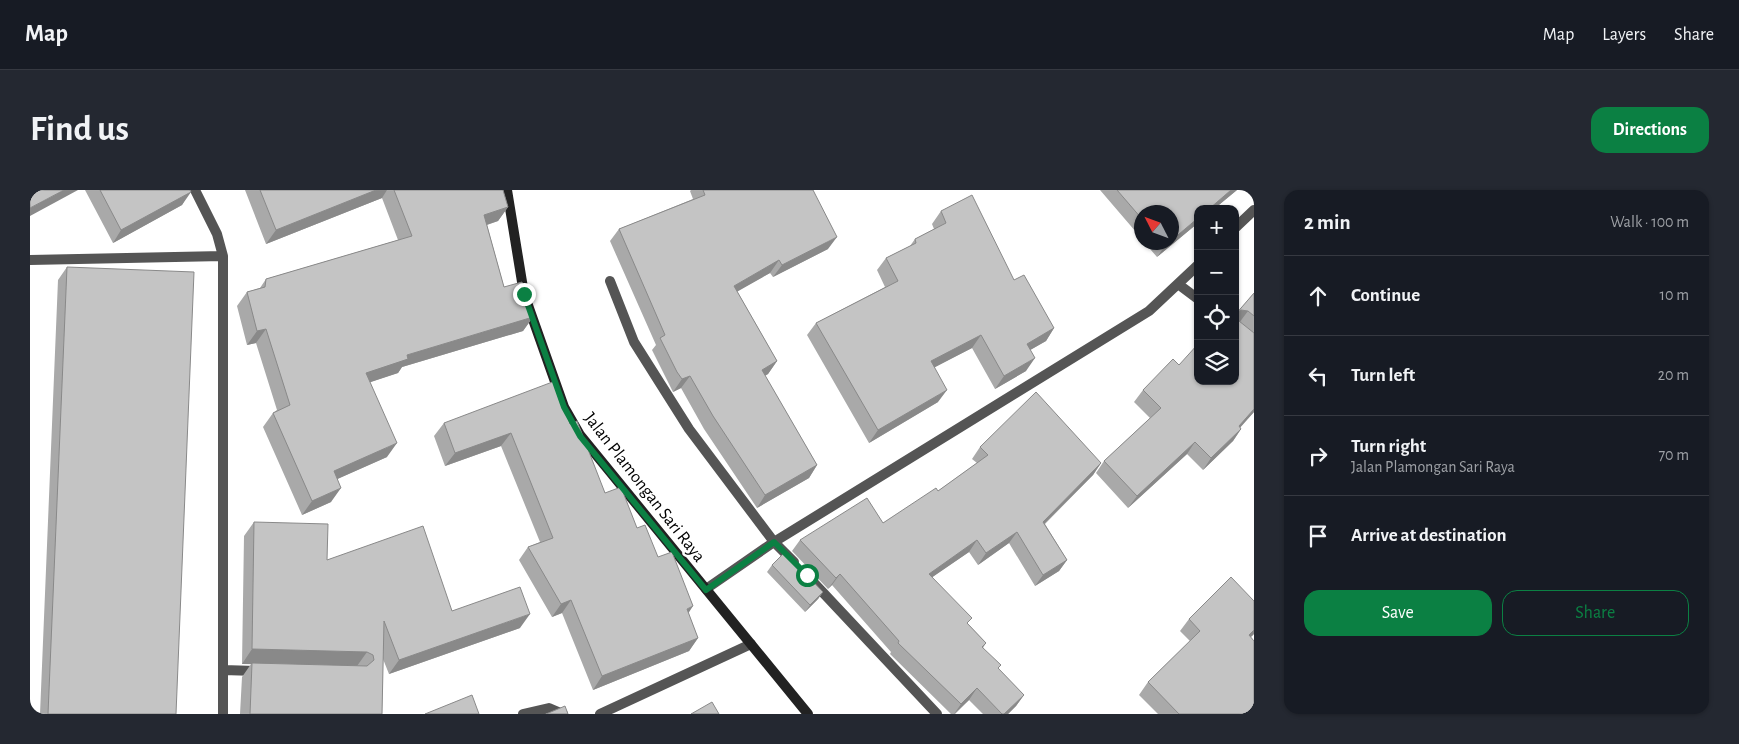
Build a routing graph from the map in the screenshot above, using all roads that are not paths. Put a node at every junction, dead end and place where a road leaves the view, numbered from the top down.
1 (195, 190) edge
2 (507, 190) edge
3 (1254, 210) edge
4 (1239, 224) edge
5 (223, 256) junction
6 (30, 260) edge
7 (1194, 269) edge
8 (610, 281) dead end
9 (1178, 284) junction
10 (1194, 296) edge
11 (774, 542) junction
12 (706, 590) junction
13 (751, 644) junction
14 (223, 670) junction
15 (271, 671) edge
16 (223, 714) edge
17 (523, 714) edge
18 (563, 714) edge
19 (600, 714) edge
20 (808, 714) edge
21 (936, 714) edge

1 - 5 street
2 - 12 street, Jalan Plamongan Sari Raya
3 - 4 street
5 - 6 street
5 - 14 street
7 - 9 street
8 - 11 street
9 - 10 street
9 - 11 street
11 - 12 street
11 - 21 street
12 - 13 street, Jalan Plamongan Sari Raya
13 - 19 street
13 - 20 street, Jalan Plamongan Sari Raya
14 - 15 street
14 - 16 street
17 - 18 street

